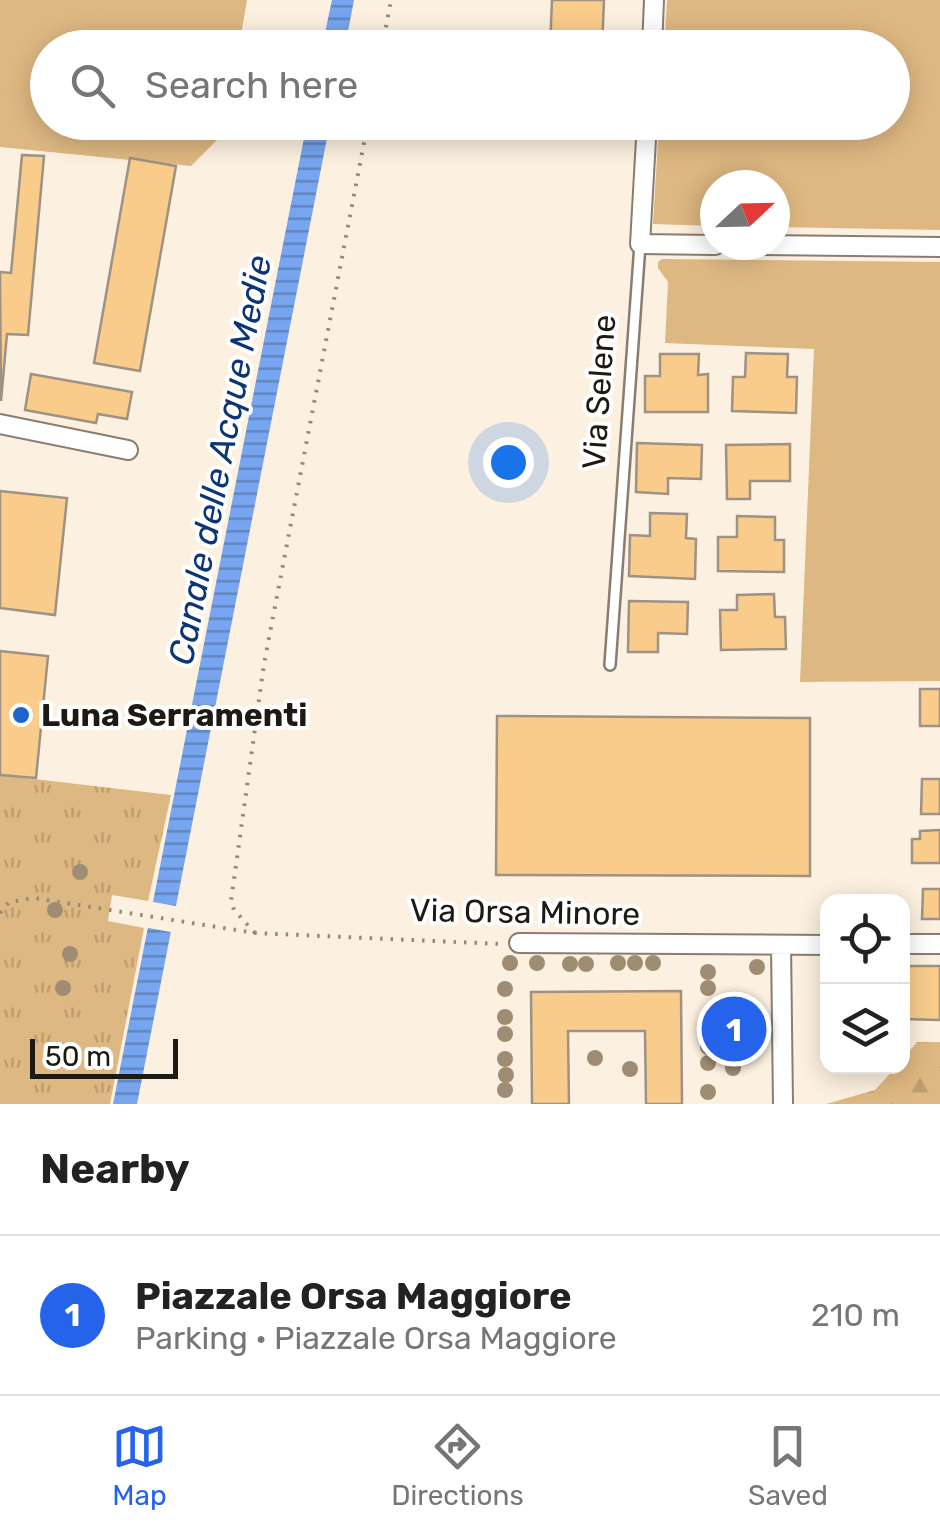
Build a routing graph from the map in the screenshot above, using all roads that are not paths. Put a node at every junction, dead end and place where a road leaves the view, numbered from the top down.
1 (654, 0) edge
2 (653, 30) edge
3 (646, 140) edge
4 (640, 244) junction
5 (700, 245) edge
6 (790, 245) edge
7 (940, 247) edge
8 (0, 424) edge
9 (128, 450) dead end
10 (610, 665) dead end
11 (519, 943) road end
12 (820, 944) edge
13 (910, 944) edge
14 (940, 944) edge
15 (782, 945) junction
16 (783, 1104) edge

1 - 2 street
3 - 4 street, Via Selene
4 - 5 street
4 - 10 lane, Via Selene
6 - 7 street
8 - 9 street
11 - 15 street, Via Orsa Minore
12 - 15 street, Via Orsa Minore
13 - 14 street
15 - 16 street

